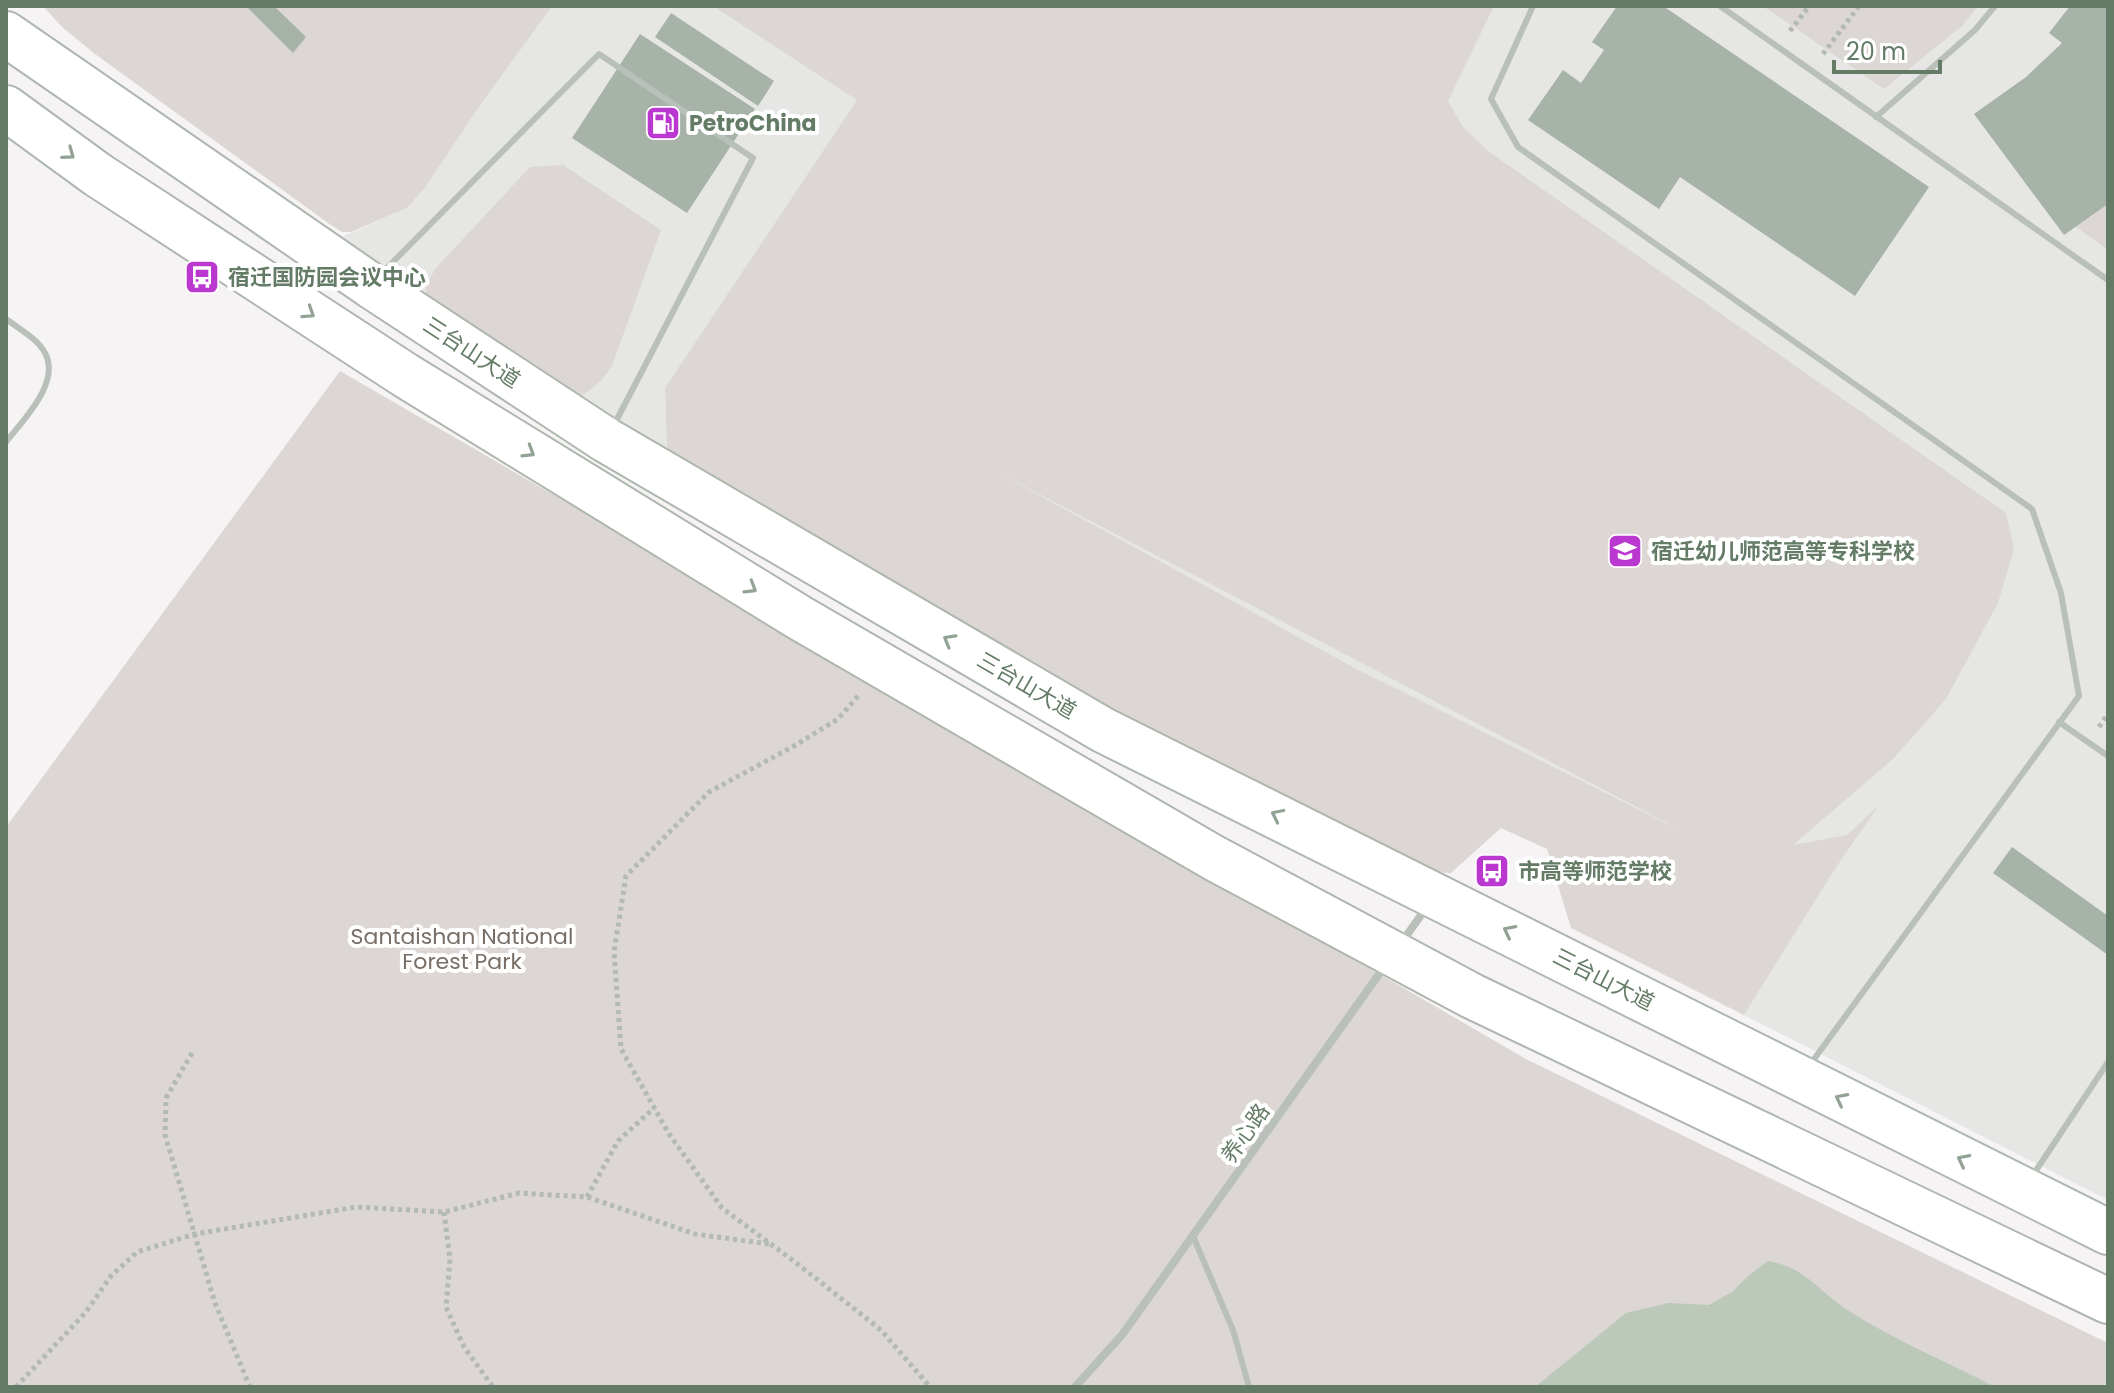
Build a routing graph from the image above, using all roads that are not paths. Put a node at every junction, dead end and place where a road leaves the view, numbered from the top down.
1 (1533, 6) edge
2 (1720, 6) edge
3 (1995, 6) edge
4 (6, 34) edge
5 (6, 108) edge
6 (1876, 117) junction
7 (2108, 280) edge
8 (370, 285) junction
9 (6, 319) edge
10 (606, 440) junction
11 (6, 442) edge
12 (2059, 722) junction
13 (2108, 756) edge
14 (1435, 894) junction
15 (1393, 954) junction
16 (2108, 1062) edge
17 (1800, 1078) junction
18 (2023, 1191) junction
19 (2108, 1232) edge
20 (1193, 1236) junction
21 (2108, 1301) edge
22 (1075, 1387) edge
23 (1249, 1387) edge

1 - 12 lane
2 - 6 lane
3 - 6 lane
4 - 8 main road, 三台山大道
5 -> 15 main road
6 - 7 lane
8 - 10 main road, 三台山大道
8 - 10 lane
9 - 11 lane
14 -> 10 main road, 三台山大道
12 - 13 lane
12 - 17 lane
14 - 15 street, 养心路
17 -> 14 main road, 三台山大道
15 - 20 street, 养心路
15 - 21 main road
16 - 18 lane
18 -> 17 main road, 三台山大道
18 - 19 main road, 三台山大道
20 - 22 street, 养心路
20 - 23 lane

